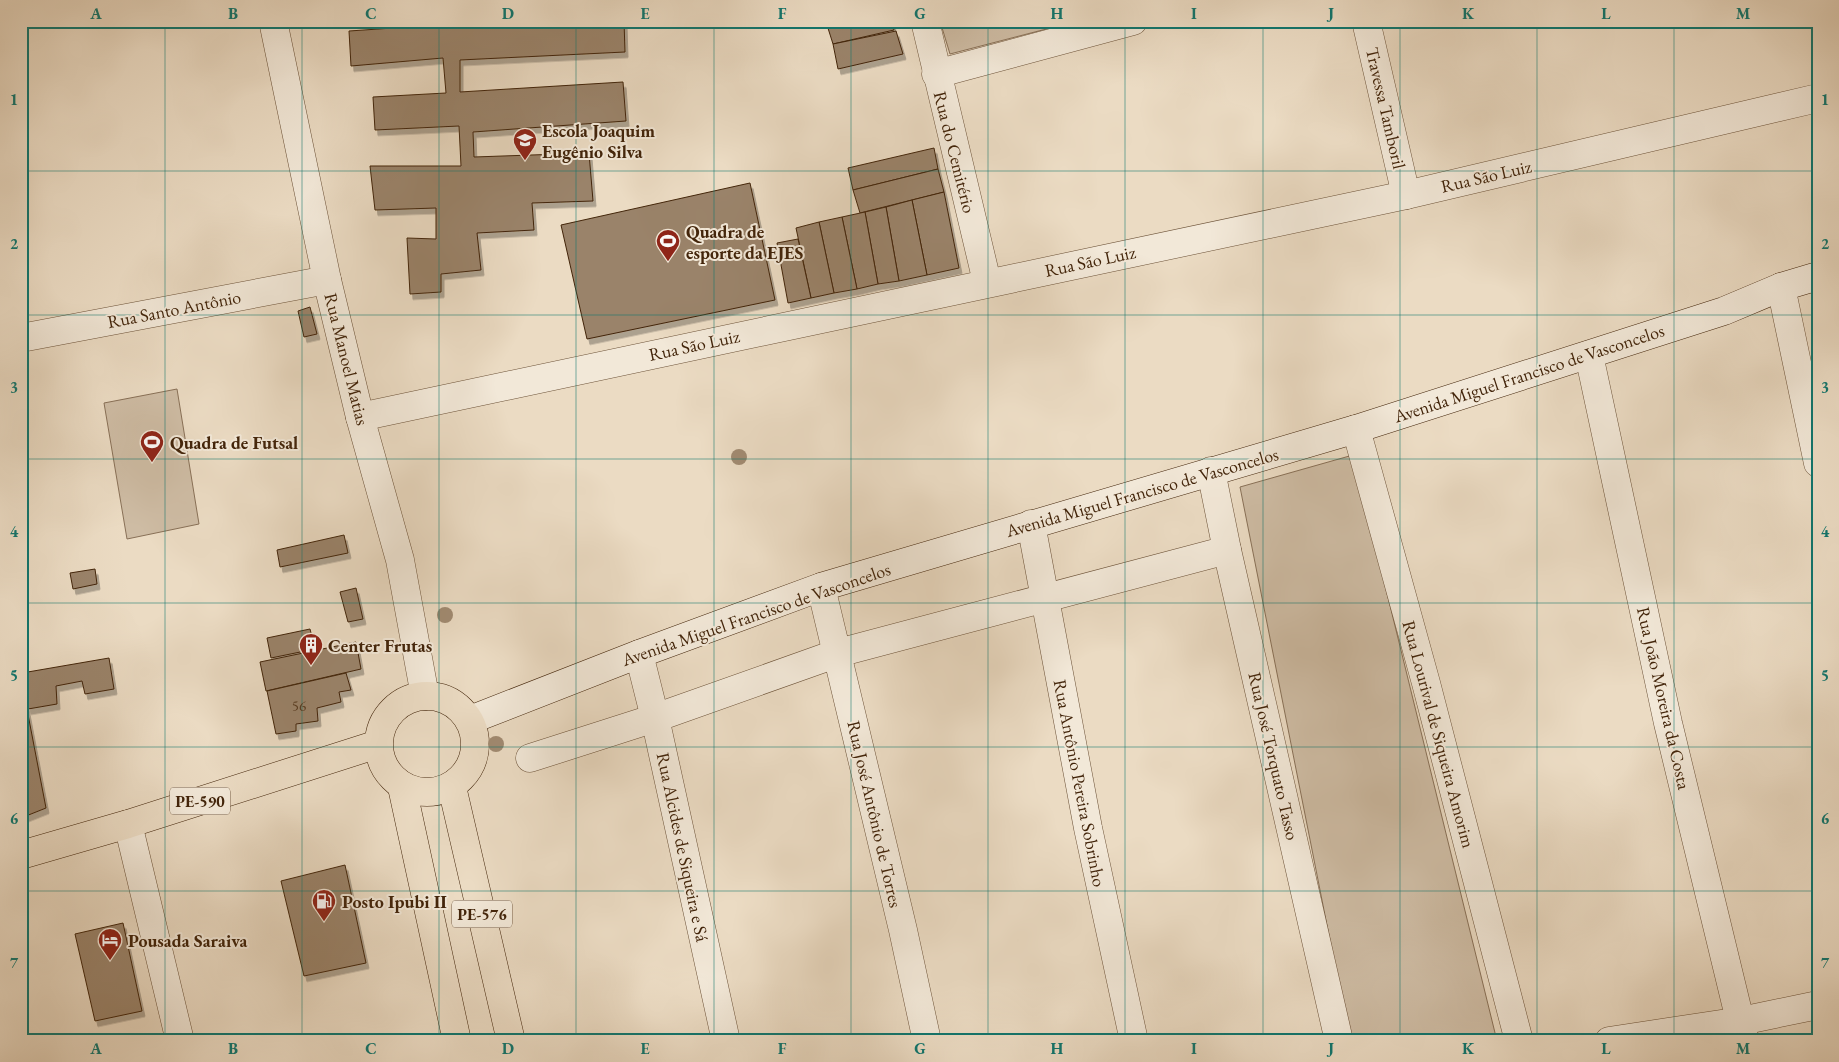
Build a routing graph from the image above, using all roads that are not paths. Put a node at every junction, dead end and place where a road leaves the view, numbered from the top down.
1 (273, 21) edge
2 (925, 21) edge
3 (1133, 21) edge
4 (1366, 21) edge
5 (936, 74) junction
6 (1818, 98) edge
7 (1406, 195) junction
8 (1818, 276) edge
9 (327, 280) junction
10 (987, 282) junction
11 (1781, 288) junction
12 (21, 338) edge
13 (1590, 355) junction
14 (360, 417) junction
15 (1356, 429) junction
16 (1818, 462) edge
17 (1212, 471) junction
18 (1031, 524) junction
19 (1227, 550) junction
20 (821, 587) junction
21 (1044, 599) junction
22 (838, 653) junction
23 (639, 654) junction
24 (425, 696) junction
25 (655, 718) junction
26 (470, 720) junction
27 (378, 744) junction
28 (530, 758) dead end
29 (402, 787) junction
30 (452, 787) junction
31 (128, 824) junction
32 (21, 855) edge
33 (1818, 1005) edge
34 (1743, 1031) edge
35 (180, 1041) edge
36 (457, 1041) edge
37 (511, 1041) edge
38 (726, 1041) edge
39 (927, 1041) edge
40 (1134, 1041) edge
41 (1339, 1041) edge
42 (1519, 1041) edge
43 (1609, 1041) edge

1 - 9 street, Rua Manoel Matias
2 - 5 street, Rua do Cemitério
3 - 5 street
4 - 7 street, Travessa Tamboril
5 - 10 street, Rua do Cemitério
6 - 7 street, Rua São Luiz
7 - 10 street, Rua São Luiz
8 - 11 street, Avenida Miguel Francisco de Vasconcelos
9 - 12 street, Rua Santo Antônio
9 - 14 street, Rua Manoel Matias
10 - 14 street, Rua São Luiz
11 - 13 street, Avenida Miguel Francisco de Vasconcelos
11 - 16 street
13 - 15 street, Avenida Miguel Francisco de Vasconcelos
13 - 34 street, Rua João Moreira da Costa
14 - 24 street, Rua Manoel Matias
15 - 17 street, Avenida Miguel Francisco de Vasconcelos
15 - 42 street, Rua Lourival de Siqueira Amorim
17 - 18 street, Avenida Miguel Francisco de Vasconcelos
17 - 19 street, Rua José Torquato Tasso
18 - 20 street, Avenida Miguel Francisco de Vasconcelos
18 - 21 street, Rua Antônio Pereira Sobrinho
19 - 21 street
19 - 41 street, Rua José Torquato Tasso
20 - 22 street, Rua José Antônio de Torres
20 - 23 street, Avenida Miguel Francisco de Vasconcelos
21 - 22 street
21 - 40 street, Rua Antônio Pereira Sobrinho
22 - 25 street
22 - 39 street, Rua José Antônio de Torres
23 - 25 street, Rua Alcides de Siqueira e Sá
23 - 26 street, Avenida Miguel Francisco de Vasconcelos
24 - 26 main road
24 - 27 main road
25 - 28 street
25 - 38 street, Rua Alcides de Siqueira e Sá
26 - 30 main road
27 - 29 main road
27 - 31 main road, PE-590
29 - 30 main road
29 - 36 main road, PE-576
30 - 37 main road, PE-576
31 - 32 main road, PE-590
31 - 35 street
33 - 34 street
34 - 43 street

